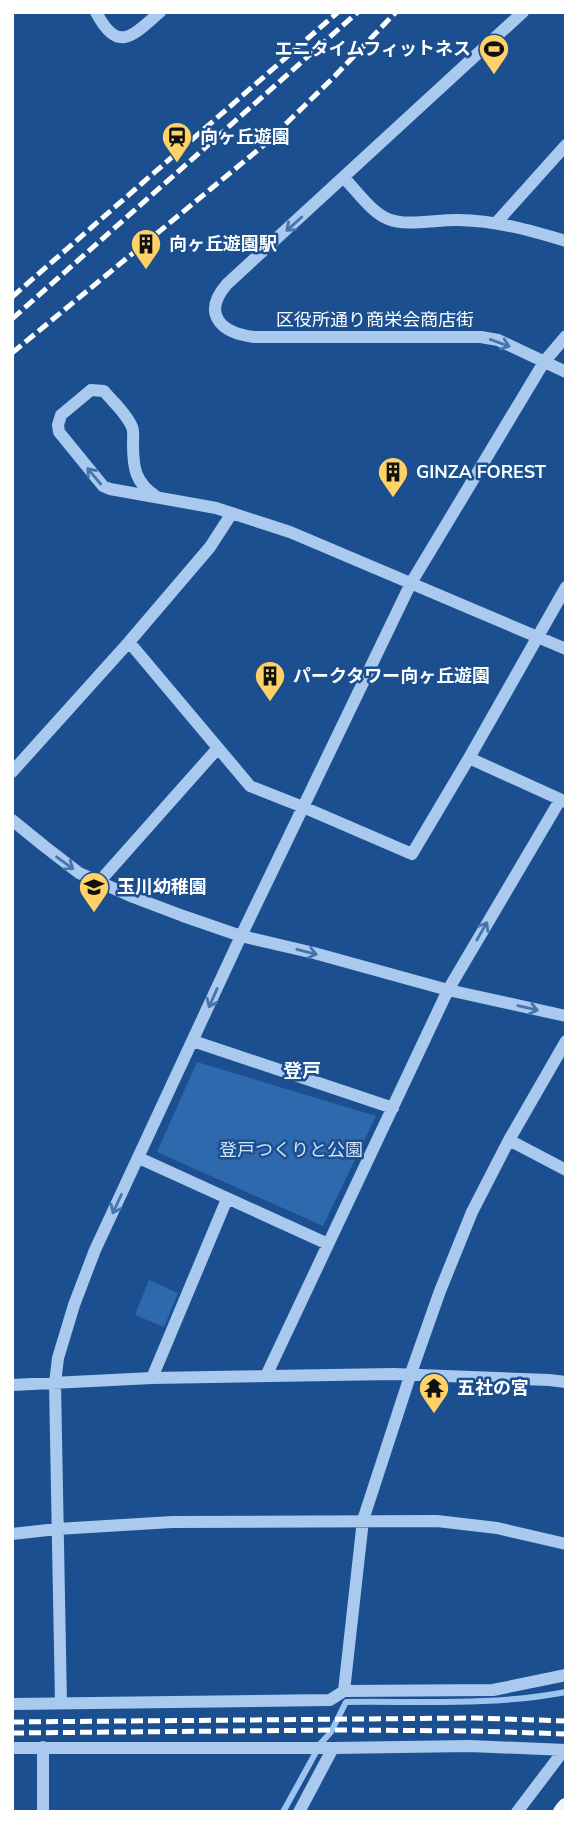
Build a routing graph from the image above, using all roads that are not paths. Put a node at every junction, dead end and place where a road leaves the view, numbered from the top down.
1 (96, 12) edge
2 (160, 12) edge
3 (523, 12) edge
4 (566, 145) edge
5 (344, 178) junction
6 (496, 223) junction
7 (566, 241) edge
8 (566, 336) edge
9 (544, 362) junction
10 (566, 372) edge
11 (156, 497) junction
12 (232, 513) junction
13 (411, 583) junction
14 (566, 587) edge
15 (537, 637) junction
16 (129, 642) junction
17 (566, 649) edge
18 (218, 748) junction
19 (469, 758) junction
20 (12, 772) edge
21 (563, 801) edge
22 (303, 807) junction
23 (12, 820) edge
24 (99, 883) junction
25 (241, 936) junction
26 (448, 990) junction
27 (566, 1016) edge
28 (193, 1041) junction
29 (566, 1041) edge
30 (393, 1108) junction
31 (509, 1140) junction
32 (139, 1158) junction
33 (566, 1170) edge
34 (227, 1199) junction
35 (328, 1244) junction
36 (411, 1373) junction
37 (266, 1376) junction
38 (152, 1378) junction
39 (55, 1382) junction
40 (566, 1382) edge
41 (12, 1385) edge
42 (363, 1520) junction
43 (57, 1529) junction
44 (12, 1534) edge
45 (566, 1544) edge
46 (566, 1675) edge
47 (344, 1691) junction
48 (61, 1703) junction
49 (12, 1704) edge
50 (12, 1748) edge
51 (43, 1748) junction
52 (331, 1748) junction
53 (565, 1750) edge
54 (566, 1807) edge
55 (43, 1812) edge
56 (299, 1812) edge
57 (517, 1812) edge
58 (562, 1812) edge

1 - 2 street
3 - 5 street
4 - 6 street
5 - 6 street
5 -> 9 street, 区役所通り商栄会商店街
6 - 7 street
8 - 9 street
9 - 10 street, 区役所通り商栄会商店街
9 - 13 street
11 -> 11 street
11 - 12 street
12 - 13 street
12 - 16 street
13 - 15 street
13 - 22 street
14 - 15 street
15 - 17 street
15 - 19 street
16 - 18 street
16 - 20 street
18 - 22 street
18 - 24 street
19 - 21 street
19 - 22 street
26 -> 21 street
22 - 25 street
23 -> 24 street
24 - 25 street
25 -> 26 street
25 -> 28 street
26 -> 27 street
26 - 30 street
28 - 30 street
28 - 32 street
29 - 31 street
30 - 35 street
31 - 33 street
31 - 36 street
32 - 34 street
32 -> 39 street
34 - 35 street
34 - 38 street
35 - 37 street
36 - 37 street
36 - 40 street
36 - 42 street
37 - 38 street
38 - 39 street
39 - 41 street
39 - 43 street
42 - 43 street
42 - 45 street
42 - 47 street
43 - 44 street
43 - 48 street
46 - 47 street
47 - 48 street
48 - 49 street
50 - 51 street
51 - 52 street
51 - 55 street
52 - 53 street
52 - 56 street
53 - 57 street
54 - 58 main road

